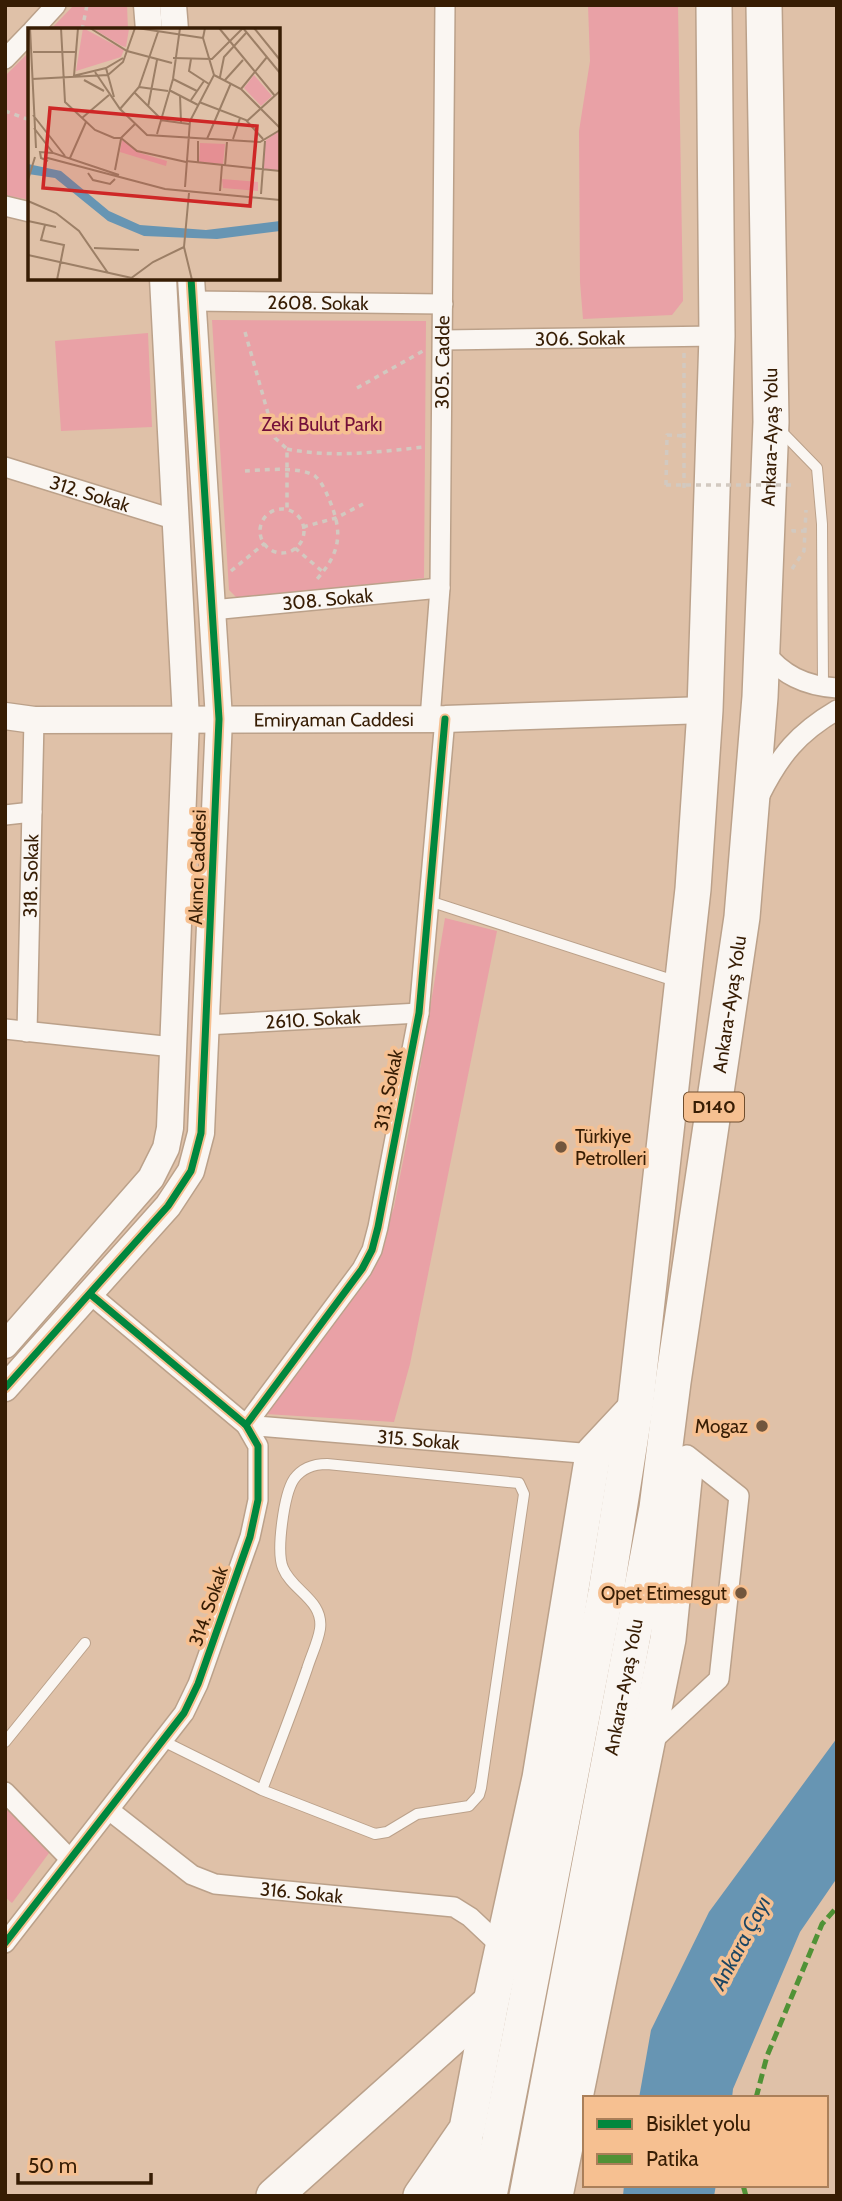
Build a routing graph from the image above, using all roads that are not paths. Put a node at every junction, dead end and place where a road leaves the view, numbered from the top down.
1 (56, 5) edge
2 (147, 5) edge
3 (173, 5) edge
4 (445, 5) edge
5 (714, 5) edge
6 (764, 5) edge
7 (35, 28) edge
8 (149, 28) edge
9 (175, 28) edge
10 (28, 35) edge
11 (5, 59) edge
12 (5, 206) edge
13 (28, 212) edge
14 (163, 290) edge
15 (191, 290) edge
16 (443, 304) junction
17 (717, 336) junction
18 (444, 340) junction
19 (771, 422) junction
20 (5, 467) edge
21 (176, 520) junction
22 (440, 588) junction
23 (211, 599) junction
24 (762, 649) junction
25 (830, 687) edge
26 (705, 710) junction
27 (837, 710) edge
28 (5, 716) edge
29 (186, 719) junction
30 (219, 719) junction
31 (438, 719) junction
32 (34, 720) junction
33 (32, 812) junction
34 (750, 814) junction
35 (5, 815) edge
36 (429, 901) junction
37 (682, 983) junction
38 (419, 1013) junction
39 (205, 1025) junction
40 (12, 1031) edge
41 (173, 1047) junction
42 (90, 1294) junction
43 (5, 1345) edge
44 (673, 1382) junction
45 (5, 1388) edge
46 (635, 1409) junction
47 (246, 1425) junction
48 (593, 1454) junction
49 (687, 1455) junction
50 (85, 1643) dead end
51 (163, 1741) junction
52 (5, 1742) edge
53 (648, 1745) junction
54 (262, 1790) junction
55 (5, 1792) edge
56 (109, 1810) junction
57 (71, 1859) junction
58 (5, 1943) edge
59 (503, 1948) junction
60 (491, 2002) junction
61 (467, 2129) junction
62 (274, 2196) edge
63 (421, 2196) edge
64 (455, 2196) edge
65 (489, 2196) edge
66 (527, 2196) edge
67 (555, 2196) edge

1 - 7 street
2 - 8 street
3 - 9 street
4 - 16 street, 305. Cadde
5 - 17 highway, Ankara-Ayaş Yolu / D140
6 - 19 highway, Ankara-Ayaş Yolu / D140
10 - 11 street
12 - 13 street
14 - 15 street
14 - 21 street, Akıncı Caddesi
15 - 16 street, 2608. Sokak
15 - 23 street, Akıncı Caddesi
16 - 18 street, 305. Cadde
17 - 18 street, 306. Sokak
17 - 26 highway, Ankara-Ayaş Yolu / D140
18 - 22 street, 305. Cadde
19 - 24 highway, Ankara-Ayaş Yolu / D140
19 - 25 lane
20 - 21 street, 312. Sokak
21 - 29 street, Akıncı Caddesi
22 - 23 street, 308. Sokak
22 - 31 street, 305. Cadde
23 - 30 street, Akıncı Caddesi
24 - 25 street
24 - 34 highway, Ankara-Ayaş Yolu / D140
26 - 31 street, Emiryaman Caddesi
26 - 37 highway, Ankara-Ayaş Yolu / D140
27 - 34 street
28 - 32 street, Emiryaman Caddesi
29 - 30 street, Emiryaman Caddesi
29 - 32 street, Emiryaman Caddesi
29 - 41 street, Akıncı Caddesi
30 - 31 street, Emiryaman Caddesi
30 - 39 street, Akıncı Caddesi
31 - 36 street, 313. Sokak
32 - 33 street, 318. Sokak
33 - 35 street
33 - 40 street, 318. Sokak
34 - 44 highway, Ankara-Ayaş Yolu / D140
36 - 37 lane
36 - 38 street, 313. Sokak
37 - 46 highway, Ankara-Ayaş Yolu / D140
38 - 39 street, 2610. Sokak
38 - 47 street, 313. Sokak
39 - 42 street, Akıncı Caddesi
40 - 41 street
41 - 43 street, Akıncı Caddesi
42 - 45 street, Akıncı Caddesi
42 - 47 street, 314. Sokak
44 - 49 highway
44 - 66 highway, Ankara-Ayaş Yolu / D140
46 - 48 highway
46 - 65 highway, Ankara-Ayaş Yolu / D140
47 - 48 street, 315. Sokak
47 - 51 street, 314. Sokak
48 - 59 highway
49 - 53 highway
49 - 53 street
50 - 52 lane
51 - 54 lane
51 - 56 street, 314. Sokak
53 - 67 highway
54 - 54 lane
55 - 57 street
56 - 57 street, 314. Sokak
56 - 59 street, 316. Sokak
57 - 58 street, 314. Sokak
59 - 60 highway
60 - 61 highway
60 - 62 highway
61 - 63 highway
61 - 64 highway

